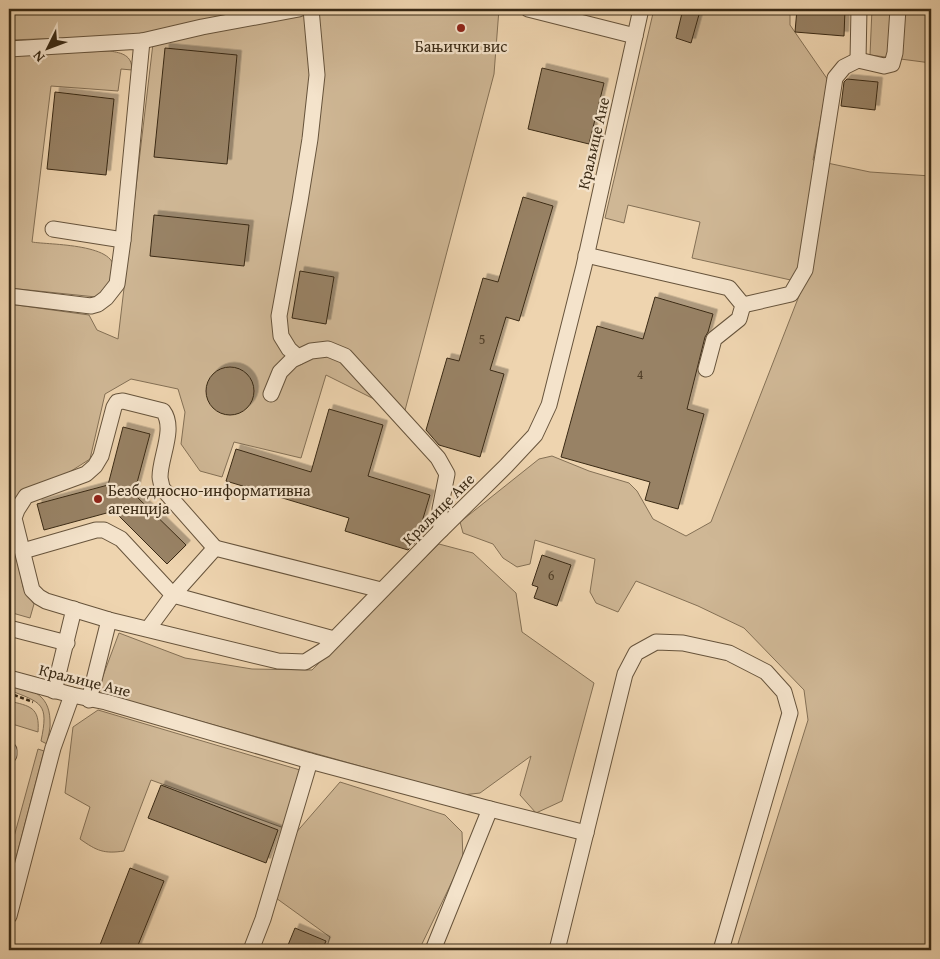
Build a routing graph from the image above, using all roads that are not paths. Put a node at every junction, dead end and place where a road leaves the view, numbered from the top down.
1 (299, 9) edge
2 (311, 9) edge
3 (528, 9) edge
4 (641, 9) edge
5 (859, 9) edge
6 (898, 9) edge
7 (635, 36) junction
8 (142, 41) junction
9 (9, 49) edge
10 (858, 60) junction
11 (54, 229) dead end
12 (123, 240) junction
13 (586, 255) junction
14 (9, 296) edge
15 (743, 305) junction
16 (298, 357) junction
17 (706, 369) dead end
18 (271, 394) dead end
19 (440, 530) junction
20 (215, 548) junction
21 (23, 551) junction
22 (381, 590) junction
23 (174, 595) junction
24 (74, 610) junction
25 (110, 620) junction
26 (9, 628) edge
27 (148, 629) junction
28 (334, 639) junction
29 (67, 643) junction
30 (9, 678) edge
31 (54, 691) junction
32 (72, 695) junction
33 (89, 700) junction
34 (9, 750) edge
35 (9, 755) edge
36 (310, 760) junction
37 (490, 809) junction
38 (586, 833) junction
39 (9, 916) edge
40 (251, 950) edge
41 (433, 950) edge
42 (557, 950) edge
43 (721, 950) edge

1 - 8 street
2 - 16 street
3 - 7 street
4 - 7 street, Краљице Ане
5 - 10 street
6 - 10 street
7 - 13 street, Краљице Ане
8 - 9 street
8 - 12 street
10 - 15 street
11 - 12 street
12 - 14 street
13 - 15 street
13 - 19 street, Краљице Ане
15 - 17 street
16 - 18 street
16 - 19 street
19 - 22 street, Краљице Ане
20 - 21 street, Краљице Ане
20 - 22 street
20 - 23 street
21 - 23 street
21 - 24 street, Краљице Ане
22 - 28 street, Краљице Ане
23 - 27 street
23 - 28 street
24 - 25 street, Краљице Ане
24 - 29 street
25 - 27 street, Краљице Ане
25 - 33 street
26 - 29 street
27 - 28 street, Краљице Ане
29 - 31 street
30 - 31 street, Краљице Ане
31 - 32 street, Краљице Ане
32 - 33 street, Краљице Ане
32 - 39 street
33 - 36 street, Краљице Ане
34 - 35 street
36 - 37 street, Краљице Ане
36 - 40 street
37 - 38 street, Краљице Ане
37 - 41 street
38 - 42 street
38 - 43 street

